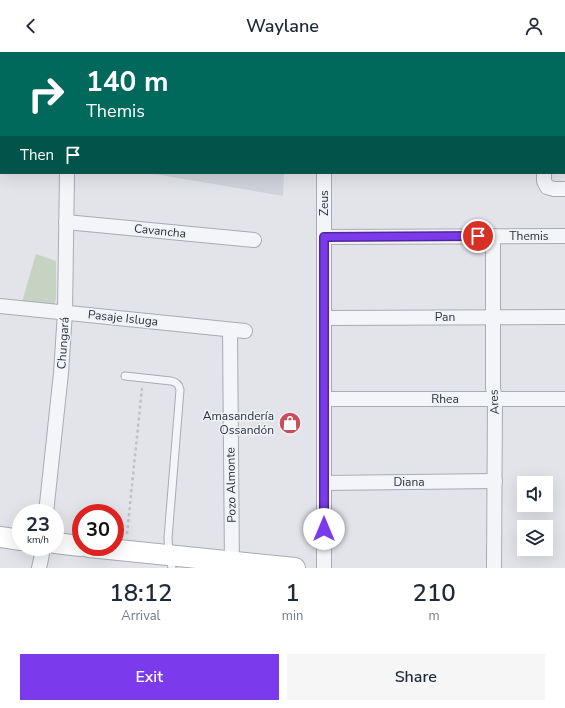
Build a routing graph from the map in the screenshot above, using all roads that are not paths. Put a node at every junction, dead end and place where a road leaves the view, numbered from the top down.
1 (67, 174) edge
2 (324, 174) edge
3 (544, 174) edge
4 (565, 189) edge
5 (66, 222) junction
6 (493, 236) junction
7 (565, 236) edge
8 (324, 237) junction
9 (254, 240) dead end
10 (0, 306) edge
11 (65, 312) junction
12 (493, 317) junction
13 (565, 317) edge
14 (324, 318) junction
15 (230, 330) junction
16 (245, 331) dead end
17 (125, 376) dead end
18 (324, 399) junction
19 (495, 399) junction
20 (565, 399) edge
21 (495, 481) junction
22 (324, 483) junction
23 (47, 504) edge
24 (0, 538) edge
25 (12, 539) edge
26 (124, 553) edge
27 (42, 556) edge
28 (170, 562) edge
29 (232, 565) edge
30 (39, 568) edge
31 (295, 568) edge
32 (324, 568) edge
33 (494, 568) edge

1 - 5 street, Chungará
2 - 8 street, Zeus
3 - 4 street
5 - 9 street, Cavancha
5 - 11 street, Chungará
6 - 7 street, Themis
6 - 8 street, Themis
6 - 12 street, Ares
8 - 14 street, Zeus
10 - 11 street, Pasaje Isluga
11 - 15 street, Pasaje Isluga
11 - 23 street, Chungará
12 - 13 street, Pan
12 - 14 street, Pan
12 - 19 street, Ares
14 - 18 street, Zeus
15 - 16 street, Pasaje Isluga
15 - 29 street, Pozo Almonte
17 - 28 lane
18 - 19 street, Rhea
18 - 22 street, Zeus
19 - 20 street, Rhea
19 - 21 street, Ares
21 - 22 street, Diana
21 - 33 street, Ares
22 - 32 street, Zeus
24 - 25 street
26 - 28 street
27 - 30 street
28 - 29 street
29 - 31 street

